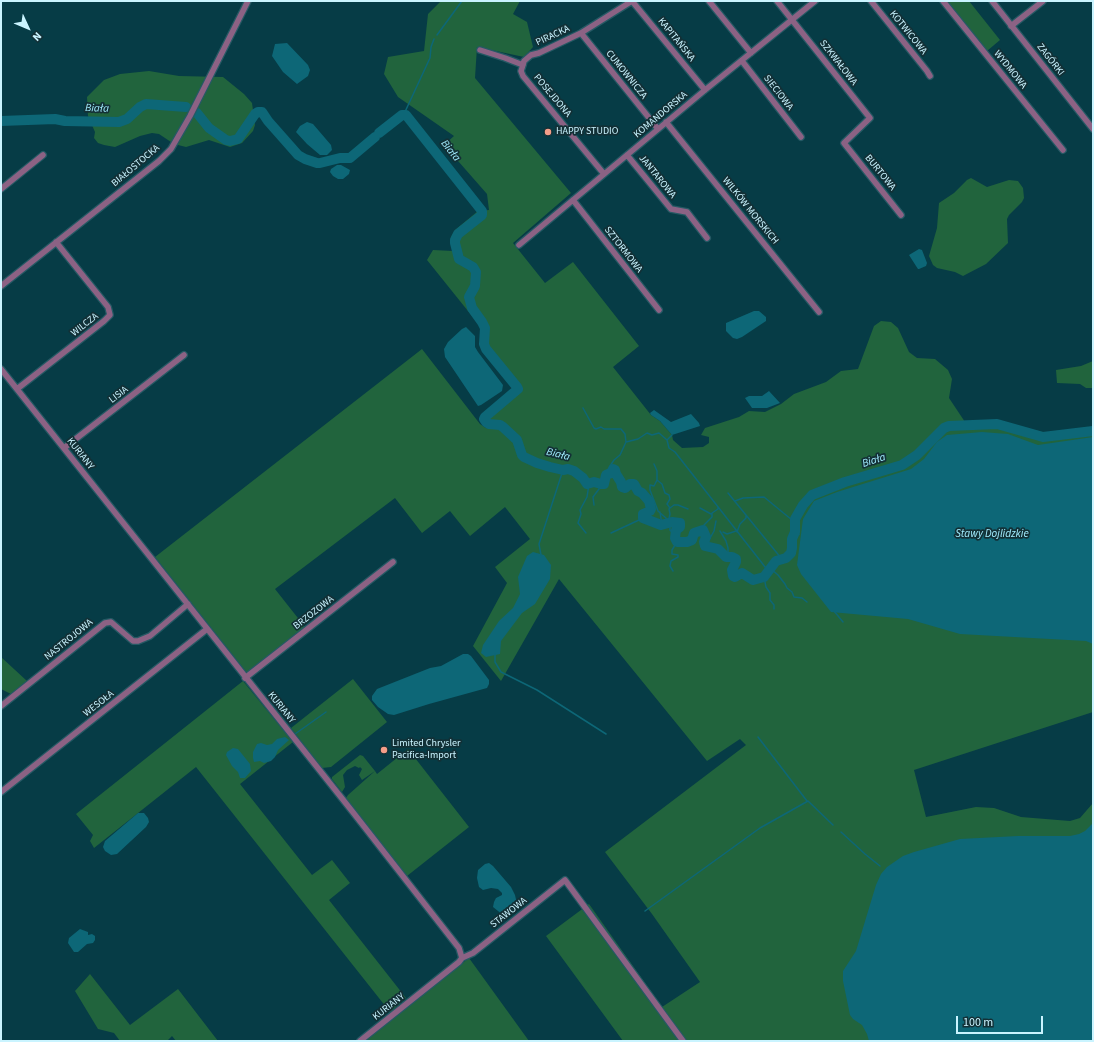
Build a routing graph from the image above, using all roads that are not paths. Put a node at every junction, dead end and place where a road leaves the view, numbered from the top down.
1 (248, 1) edge
2 (632, 1) edge
3 (709, 1) edge
4 (777, 1) edge
5 (815, 1) edge
6 (871, 1) edge
7 (943, 1) edge
8 (992, 1) edge
9 (1042, 1) edge
10 (792, 19) junction
11 (1012, 26) junction
12 (580, 33) junction
13 (480, 50) dead end
14 (751, 53) junction
15 (742, 60) junction
16 (523, 65) junction
17 (930, 76) dead end
18 (705, 90) junction
19 (666, 122) junction
20 (658, 129) junction
21 (1093, 130) edge
22 (801, 137) dead end
23 (844, 143) joint
24 (1063, 150) dead end
25 (43, 155) dead end
26 (627, 155) junction
27 (604, 174) junction
28 (1, 189) edge
29 (573, 200) junction
30 (901, 215) dead end
31 (708, 238) dead end
32 (56, 242) junction
33 (519, 245) dead end
34 (1, 286) edge
35 (659, 310) dead end
36 (819, 312) dead end
37 (184, 355) dead end
38 (1, 369) edge
39 (17, 389) junction
40 (64, 448) junction
41 (393, 562) dead end
42 (188, 604) junction
43 (207, 629) junction
44 (245, 678) junction
45 (1, 706) edge
46 (1, 792) edge
47 (462, 958) junction
48 (360, 1041) edge
49 (683, 1041) edge

1 - 32 street, BIAŁOSTOCKA
2 - 12 street, PIRACKA
2 - 18 street, KAPITAŃSKA
3 - 14 street
4 - 10 street, SZKWAŁOWA
5 - 10 street, KOMANDORSKA
6 - 17 street, KOTWICOWA
7 - 24 street, WYDMOWA
8 - 11 street, ZAGÓRKI
9 - 11 street
10 - 14 street, KOMANDORSKA
10 - 23 street, SZKWAŁOWA
11 - 21 street, ZAGÓRKI
12 - 16 street, PIRACKA
12 - 20 street, CUMOWNICZA
13 - 16 street
14 - 15 street, KOMANDORSKA
15 - 18 street, KOMANDORSKA
15 - 22 street, SIECIOWA
16 - 27 street, POSEJDONA
18 - 19 street, KOMANDORSKA
19 - 20 street, KOMANDORSKA
19 - 36 street, WILKÓW MORSKICH
20 - 26 street, KOMANDORSKA
23 - 30 street, BURTOWA
25 - 28 street
26 - 27 street, KOMANDORSKA
26 - 31 street, JANTAROWA
27 - 29 street, KOMANDORSKA
29 - 33 street, KOMANDORSKA
29 - 35 street, SZTORMOWA
32 - 34 street, BIAŁOSTOCKA
32 - 39 street, WILCZA
37 - 40 street, LISIA
38 - 39 street, KURIANY
39 - 40 street, KURIANY
40 - 42 street, KURIANY
41 - 44 street, BRZOZOWA
42 - 43 street, KURIANY
42 - 45 street, NASTROJOWA
43 - 44 street, KURIANY
43 - 46 street, WESOŁA
44 - 47 street, KURIANY
47 - 48 street, KURIANY
47 - 49 street, STAWOWA

